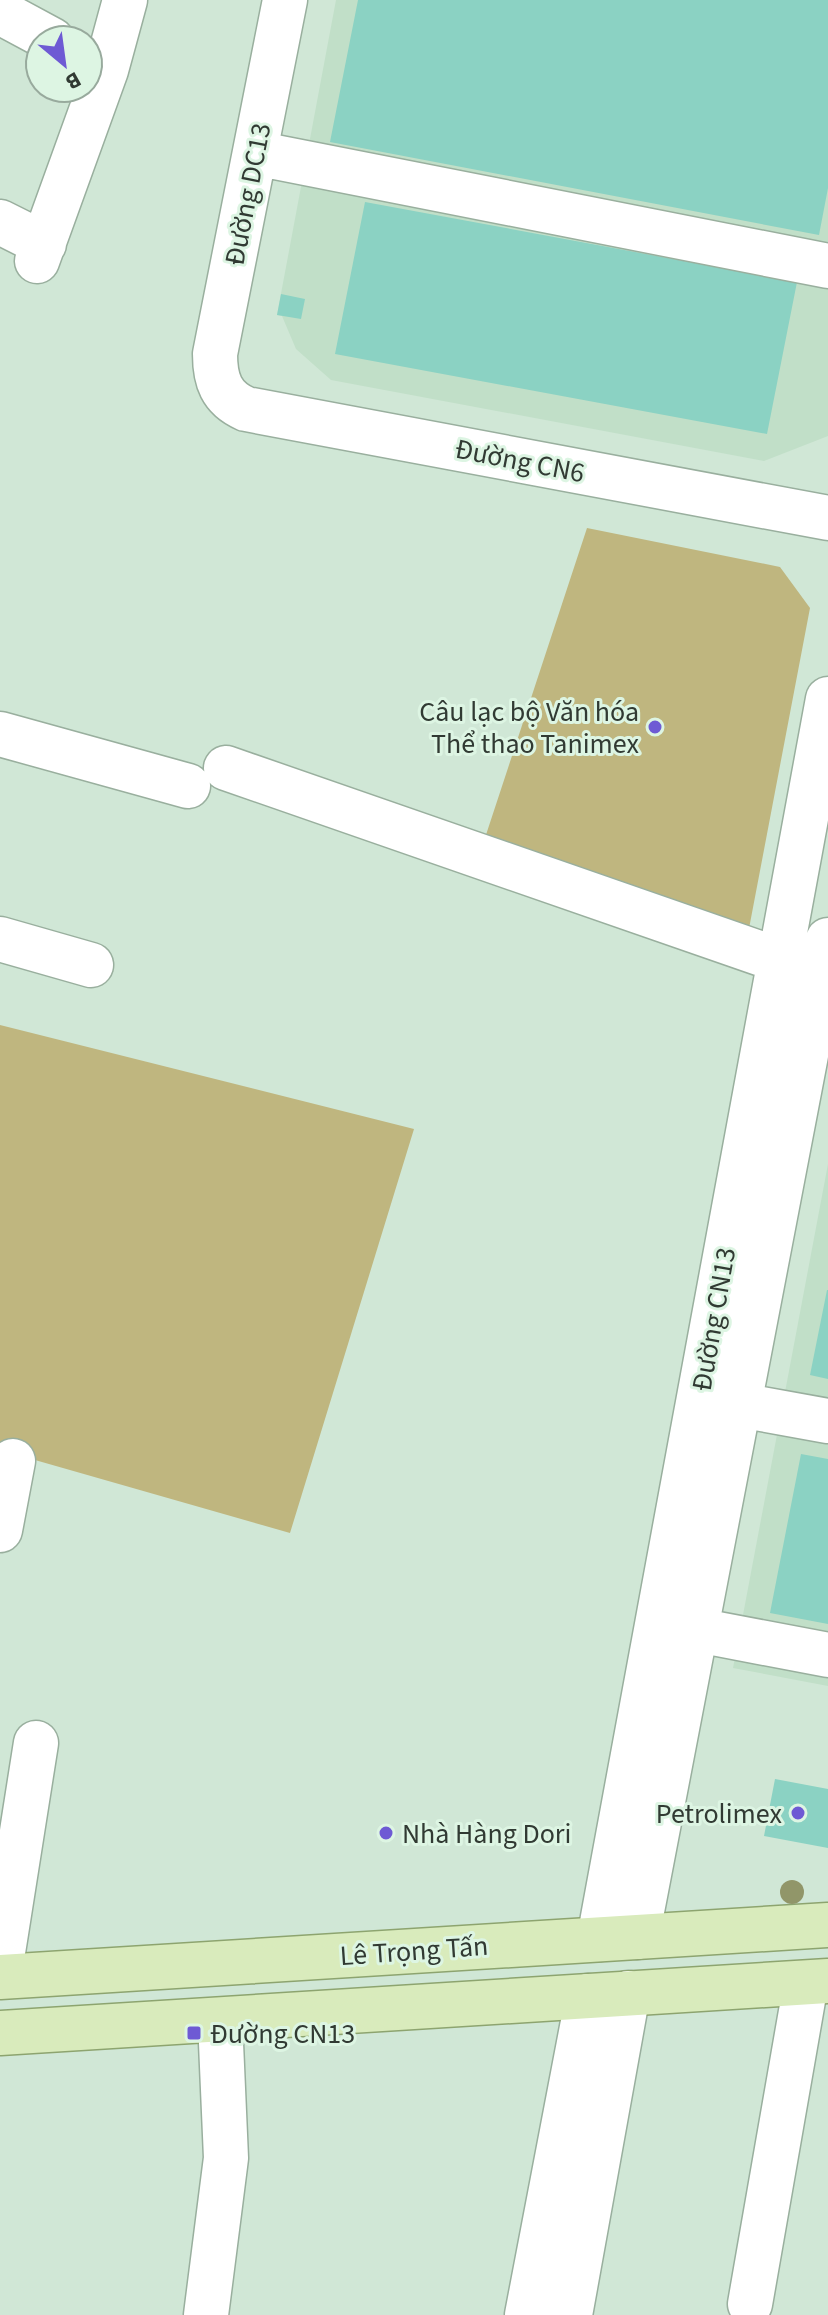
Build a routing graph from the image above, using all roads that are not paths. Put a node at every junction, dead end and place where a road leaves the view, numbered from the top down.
1 (125, 0) edge
2 (285, 0) edge
3 (0, 12) edge
4 (24, 25) edge
5 (104, 49) edge
6 (85, 104) edge
7 (255, 153) junction
8 (0, 222) edge
9 (828, 266) edge
10 (220, 388) joint
11 (828, 518) edge
12 (828, 699) edge
13 (0, 734) edge
14 (0, 939) edge
15 (828, 940) edge
16 (779, 960) junction
17 (91, 965) dead end
18 (814, 1090) edge
19 (730, 1377) junction
20 (828, 1421) edge
21 (13, 1461) dead end
22 (0, 1530) edge
23 (697, 1630) junction
24 (828, 1655) edge
25 (36, 1743) dead end
26 (828, 1925) edge
27 (618, 1938) junction
28 (0, 1974) edge
29 (817, 1982) edge
30 (608, 1994) junction
31 (220, 2020) junction
32 (0, 2033) edge
33 (750, 2304) dead end
34 (206, 2315) edge
35 (527, 2315) edge
36 (570, 2315) edge

1 - 5 street
2 - 7 street, Đường DC13
3 - 4 street
6 - 8 street
7 - 9 street
7 - 10 street, Đường DC13
10 - 11 street, Đường CN6
12 - 16 street, Đường CN13
13 - 16 street
14 - 17 street
15 - 18 street, Đường CN13
16 - 19 street, Đường CN13
18 - 19 street, Đường CN13
19 - 20 street
19 - 23 street, Đường CN13
19 - 27 street, Đường CN13
21 - 22 street
23 - 24 street
23 - 27 street, Đường CN13
25 - 28 street
26 - 27 main road, Lê Trọng Tấn
27 - 28 main road, Lê Trọng Tấn
27 - 30 main road
29 - 30 main road, Lê Trọng Tấn
29 - 33 street
30 - 31 main road, Lê Trọng Tấn
30 - 35 street
30 - 36 street
31 - 32 main road, Lê Trọng Tấn
31 - 34 street

